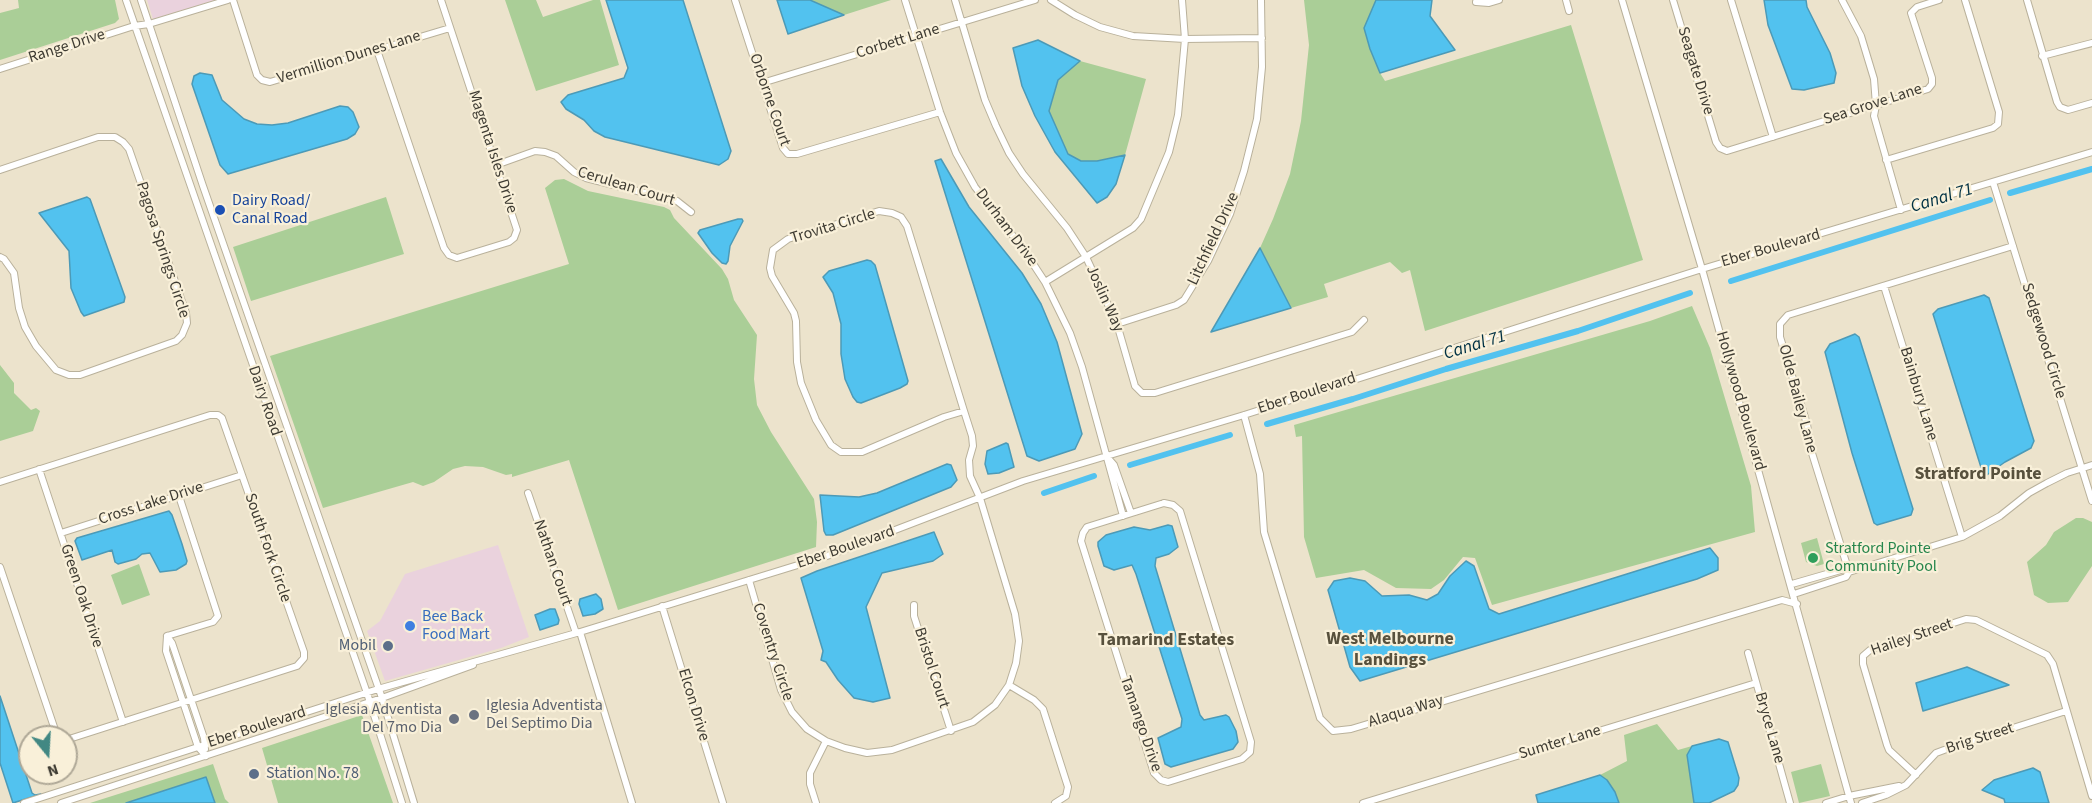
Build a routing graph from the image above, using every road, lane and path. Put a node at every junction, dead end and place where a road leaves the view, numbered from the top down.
1 (126, 0) edge
2 (141, 0) edge
3 (228, 0) edge
4 (233, 0) edge
5 (441, 0) edge
6 (735, 0) edge
7 (905, 0) edge
8 (955, 0) edge
9 (1035, 0) edge
10 (1051, 0) edge
11 (1182, 0) edge
12 (1261, 0) edge
13 (1499, 0) edge
14 (1566, 0) edge
15 (1622, 0) edge
16 (1673, 0) edge
17 (1731, 0) edge
18 (1842, 0) edge
19 (1939, 0) edge
20 (1965, 0) edge
21 (2028, 0) edge
22 (1476, 2) dead end
23 (1569, 11) dead end
24 (962, 23) junction
25 (149, 24) junction
26 (134, 26) junction
27 (450, 28) junction
28 (916, 37) junction
29 (1262, 38) junction
30 (1185, 39) junction
31 (2092, 42) edge
32 (377, 50) junction
33 (2042, 56) junction
34 (0, 69) edge
35 (762, 83) junction
36 (2092, 103) edge
37 (1876, 105) junction
38 (940, 112) junction
39 (1773, 137) junction
40 (1716, 142) joint
41 (2092, 152) edge
42 (1886, 160) junction
43 (496, 165) junction
44 (0, 171) edge
45 (1993, 182) junction
46 (203, 186) junction
47 (191, 189) junction
48 (1901, 210) junction
49 (691, 212) dead end
50 (2013, 246) junction
51 (0, 257) edge
52 (1086, 257) junction
53 (1702, 269) junction
54 (1045, 282) junction
55 (1884, 286) junction
56 (1364, 320) dead end
57 (1118, 324) junction
58 (263, 357) junction
59 (250, 361) junction
60 (964, 411) junction
61 (1244, 415) junction
62 (1107, 456) junction
63 (2092, 465) edge
64 (2082, 468) junction
65 (39, 469) junction
66 (242, 476) junction
67 (0, 482) edge
68 (528, 493) dead end
69 (179, 496) junction
70 (980, 498) junction
71 (2092, 501) edge
72 (1131, 513) junction
73 (1123, 516) junction
74 (61, 533) junction
75 (1962, 537) junction
76 (0, 567) edge
77 (1849, 572) junction
78 (749, 580) junction
79 (1792, 584) junction
80 (1794, 594) junction
81 (914, 604) dead end
82 (1797, 604) junction
83 (662, 606) junction
84 (578, 632) junction
85 (166, 636) junction
86 (526, 647) junction
87 (1748, 653) dead end
88 (1756, 684) junction
89 (1009, 685) junction
90 (378, 689) junction
91 (367, 693) junction
92 (382, 698) junction
93 (192, 701) junction
94 (370, 702) junction
95 (183, 704) junction
96 (2066, 711) junction
97 (123, 722) junction
98 (53, 725) edge
99 (951, 731) junction
100 (78, 736) edge
101 (826, 741) junction
102 (201, 746) junction
103 (206, 756) junction
104 (1916, 775) junction
105 (1906, 785) junction
106 (2092, 796) edge
107 (1850, 800) edge
108 (24, 803) edge
109 (61, 803) edge
110 (402, 803) edge
111 (414, 803) edge
112 (632, 803) edge
113 (723, 803) edge
114 (816, 803) edge
115 (1055, 803) edge
116 (1363, 803) edge
117 (1790, 803) edge
118 (1826, 803) edge
119 (1862, 803) edge

1 - 26 street, Dairy Road
2 - 25 street, Dairy Road
3 - 25 street, Range Drive
4 - 32 street, Vermillion Dunes Lane
5 - 27 street, Magenta Isles Drive
6 - 35 street, Orborne Court
7 - 28 street, Durham Drive
8 - 24 street, Joslin Way
9 - 24 street, Corbett Lane
10 - 30 street
11 - 30 street
12 - 29 street, Litchfield Drive
13 - 22 street
14 - 23 street
15 - 53 street, Hollywood Boulevard
16 - 40 street, Seagate Drive
17 - 39 street
18 - 37 street
19 - 37 street, Sea Grove Lane
20 - 42 street
21 - 33 street
24 - 28 street, Corbett Lane
24 - 52 street, Joslin Way
25 - 26 street, Range Drive
25 - 46 street, Dairy Road
26 - 34 street, Range Drive
26 - 47 street, Dairy Road
27 - 32 street, Vermillion Dunes Lane
27 - 43 street, Magenta Isles Drive
28 - 35 street, Corbett Lane
28 - 38 street, Durham Drive
29 - 30 street
29 - 57 street, Litchfield Drive
30 - 52 street
31 - 33 street
32 - 43 street, Magenta Isles Drive
33 - 36 street
35 - 38 street, Orborne Court
37 - 39 street, Sea Grove Lane
37 - 42 street
38 - 54 street, Durham Drive
39 - 40 street, Sea Grove Lane
41 - 45 street, Eber Boulevard
42 - 48 street
43 - 49 street, Cerulean Court
44 - 51 street, Pagosa Springs Circle
45 - 48 street, Eber Boulevard
45 - 50 street, Sedgewood Circle
46 - 47 street
46 - 58 street, Dairy Road
47 - 59 street, Dairy Road
48 - 53 street, Eber Boulevard
50 - 55 street, Olde Bailey Lane
50 - 64 street, Sedgewood Circle
52 - 54 street
52 - 57 street, Joslin Way
53 - 61 street, Eber Boulevard
53 - 79 street, Hollywood Boulevard
54 - 62 street, Durham Drive
55 - 75 street, Bainbury Lane
55 - 77 street, Olde Bailey Lane
56 - 57 street, Joslin Way
58 - 59 street
58 - 90 street, Dairy Road
59 - 91 street, Dairy Road
60 - 60 street, Trovita Circle
60 - 70 street, Trovita Circle
61 - 62 street, Eber Boulevard
61 - 82 street, Alaqua Way
62 - 70 street, Eber Boulevard
62 - 72 street
62 - 73 street
63 - 64 street
64 - 71 street, Sedgewood Circle
64 - 75 street
65 - 66 street, South Fork Circle
65 - 67 street, South Fork Circle
65 - 74 street, Green Oak Drive
66 - 69 street, Cross Lake Drive
66 - 93 street, South Fork Circle
68 - 84 street, Nathan Court
69 - 74 street, Cross Lake Drive
69 - 85 street
70 - 78 street, Eber Boulevard
70 - 89 street, Coventry Circle
72 - 73 street, Tamango Drive
72 - 73 street, Tamango Drive
74 - 97 street, Green Oak Drive
75 - 77 street
76 - 98 street
77 - 79 street
77 - 80 street
78 - 83 street, Eber Boulevard
78 - 101 street, Coventry Circle
79 - 80 street, Hollywood Boulevard
80 - 82 street, Hollywood Boulevard
81 - 99 street, Bristol Court
82 - 107 street, Hollywood Boulevard
83 - 84 street, Eber Boulevard
83 - 113 street, Elcon Drive
84 - 86 street, Eber Boulevard
84 - 112 street
85 - 93 street
85 - 95 street
86 - 90 street, Eber Boulevard
86 - 92 street, Eber Boulevard
87 - 88 street, Bryce Lane
88 - 116 street, Sumter Lane
88 - 117 street, Bryce Lane
89 - 99 street, Coventry Circle
89 - 115 street
90 - 91 street, Eber Boulevard
90 - 92 street, Dairy Road
91 - 94 street, Dairy Road
91 - 102 street, Eber Boulevard
92 - 94 street, Eber Boulevard
92 - 111 street, Dairy Road
93 - 95 street, South Fork Circle
93 - 102 street
94 - 103 street, Eber Boulevard
94 - 110 street, Dairy Road
95 - 97 street, South Fork Circle
95 - 102 street
96 - 104 street, Brig Street
96 - 104 street, Hailey Street
96 - 106 street, Hailey Street
97 - 100 street, South Fork Circle
99 - 101 street, Coventry Circle
101 - 114 street
102 - 103 street
102 - 108 street, Eber Boulevard
103 - 109 street, Eber Boulevard
104 - 105 street, Brig Street
105 - 107 street
105 - 119 street, Brig Street
107 - 118 street

